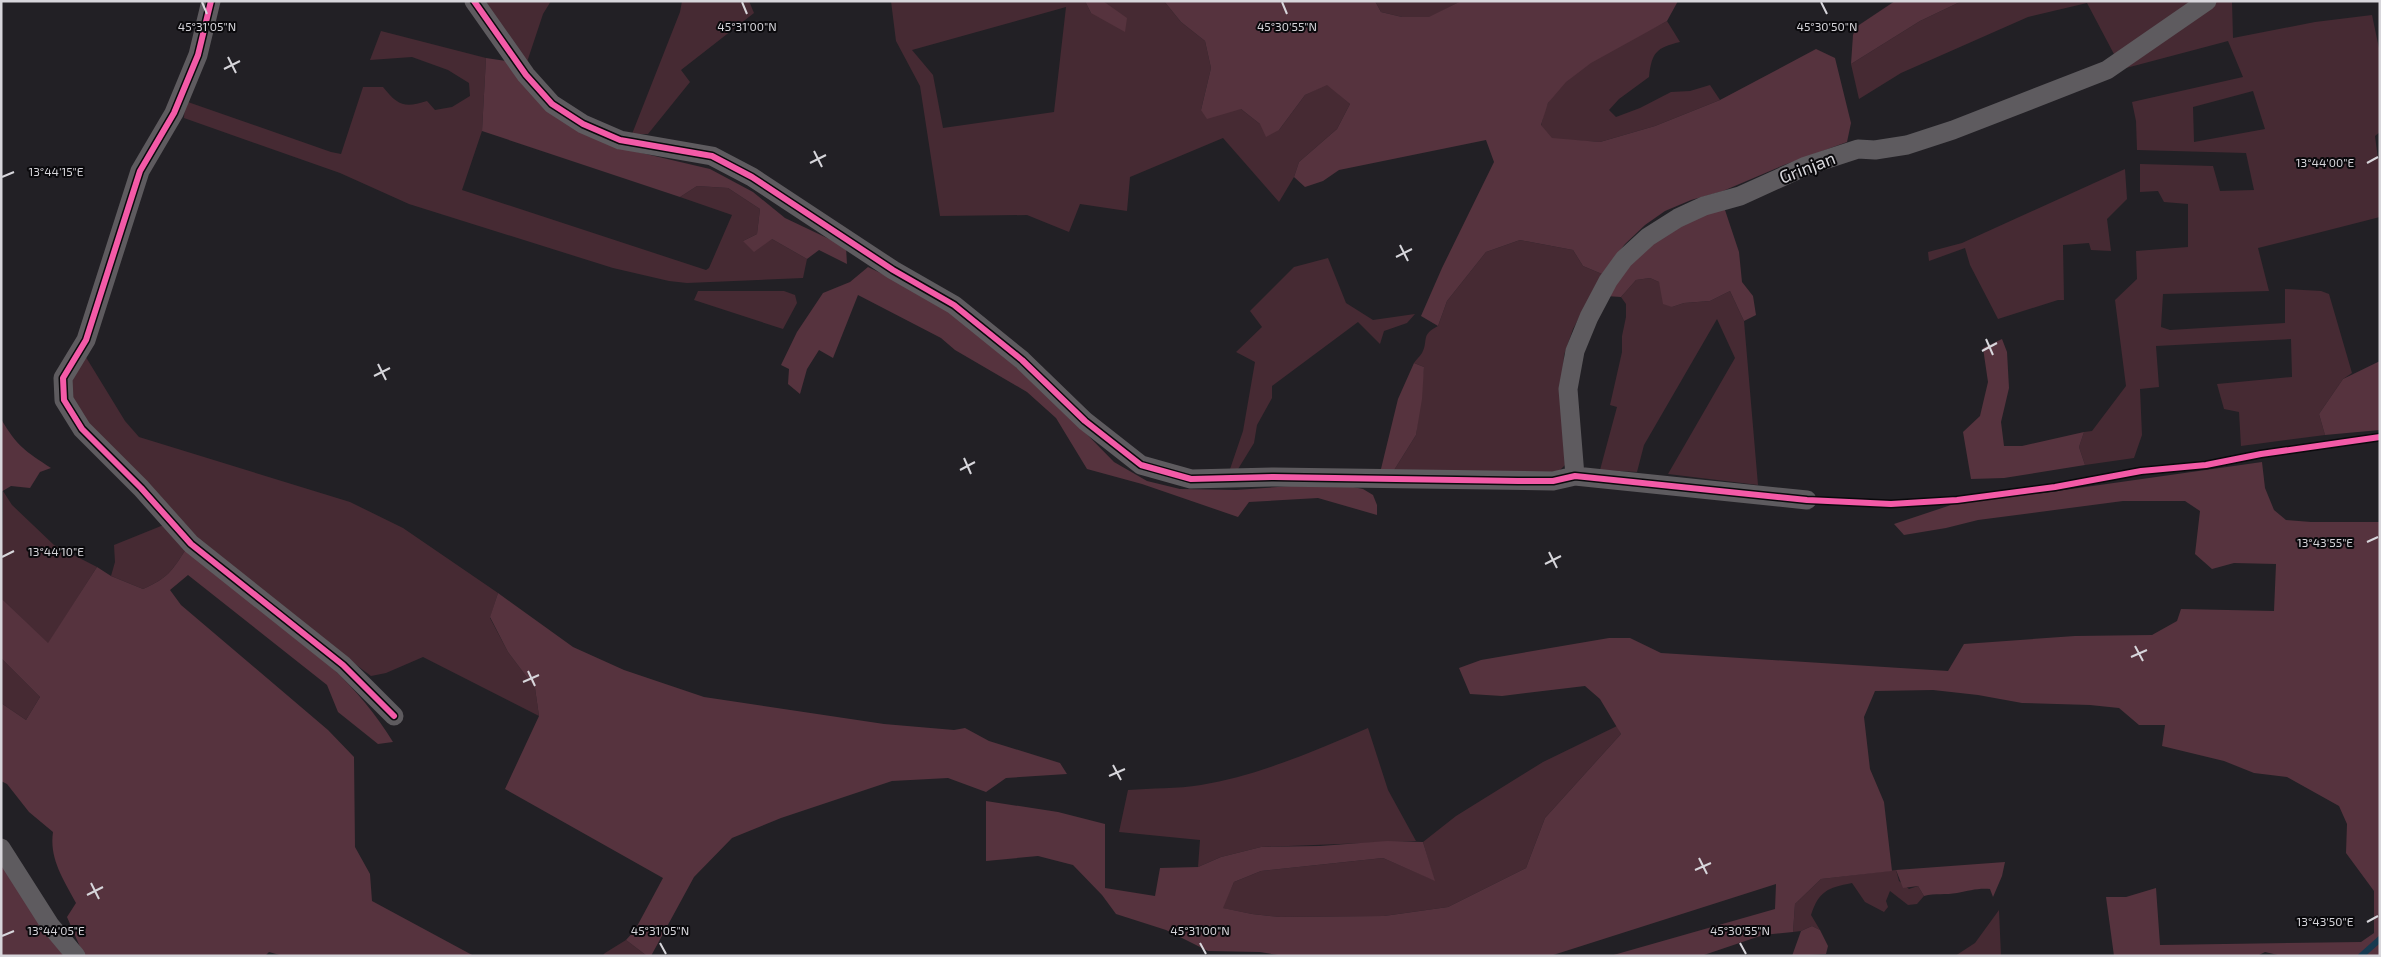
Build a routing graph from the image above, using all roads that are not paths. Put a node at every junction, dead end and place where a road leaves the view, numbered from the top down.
1 (212, 1) edge
2 (474, 1) edge
3 (2207, 1) edge
4 (1575, 476) junction
5 (1807, 500) dead end
6 (394, 716) dead end
7 (1, 848) edge
8 (76, 956) edge

1 - 6 street
2 - 4 street
3 - 4 street, Grinjan
4 - 5 street
7 - 8 street

